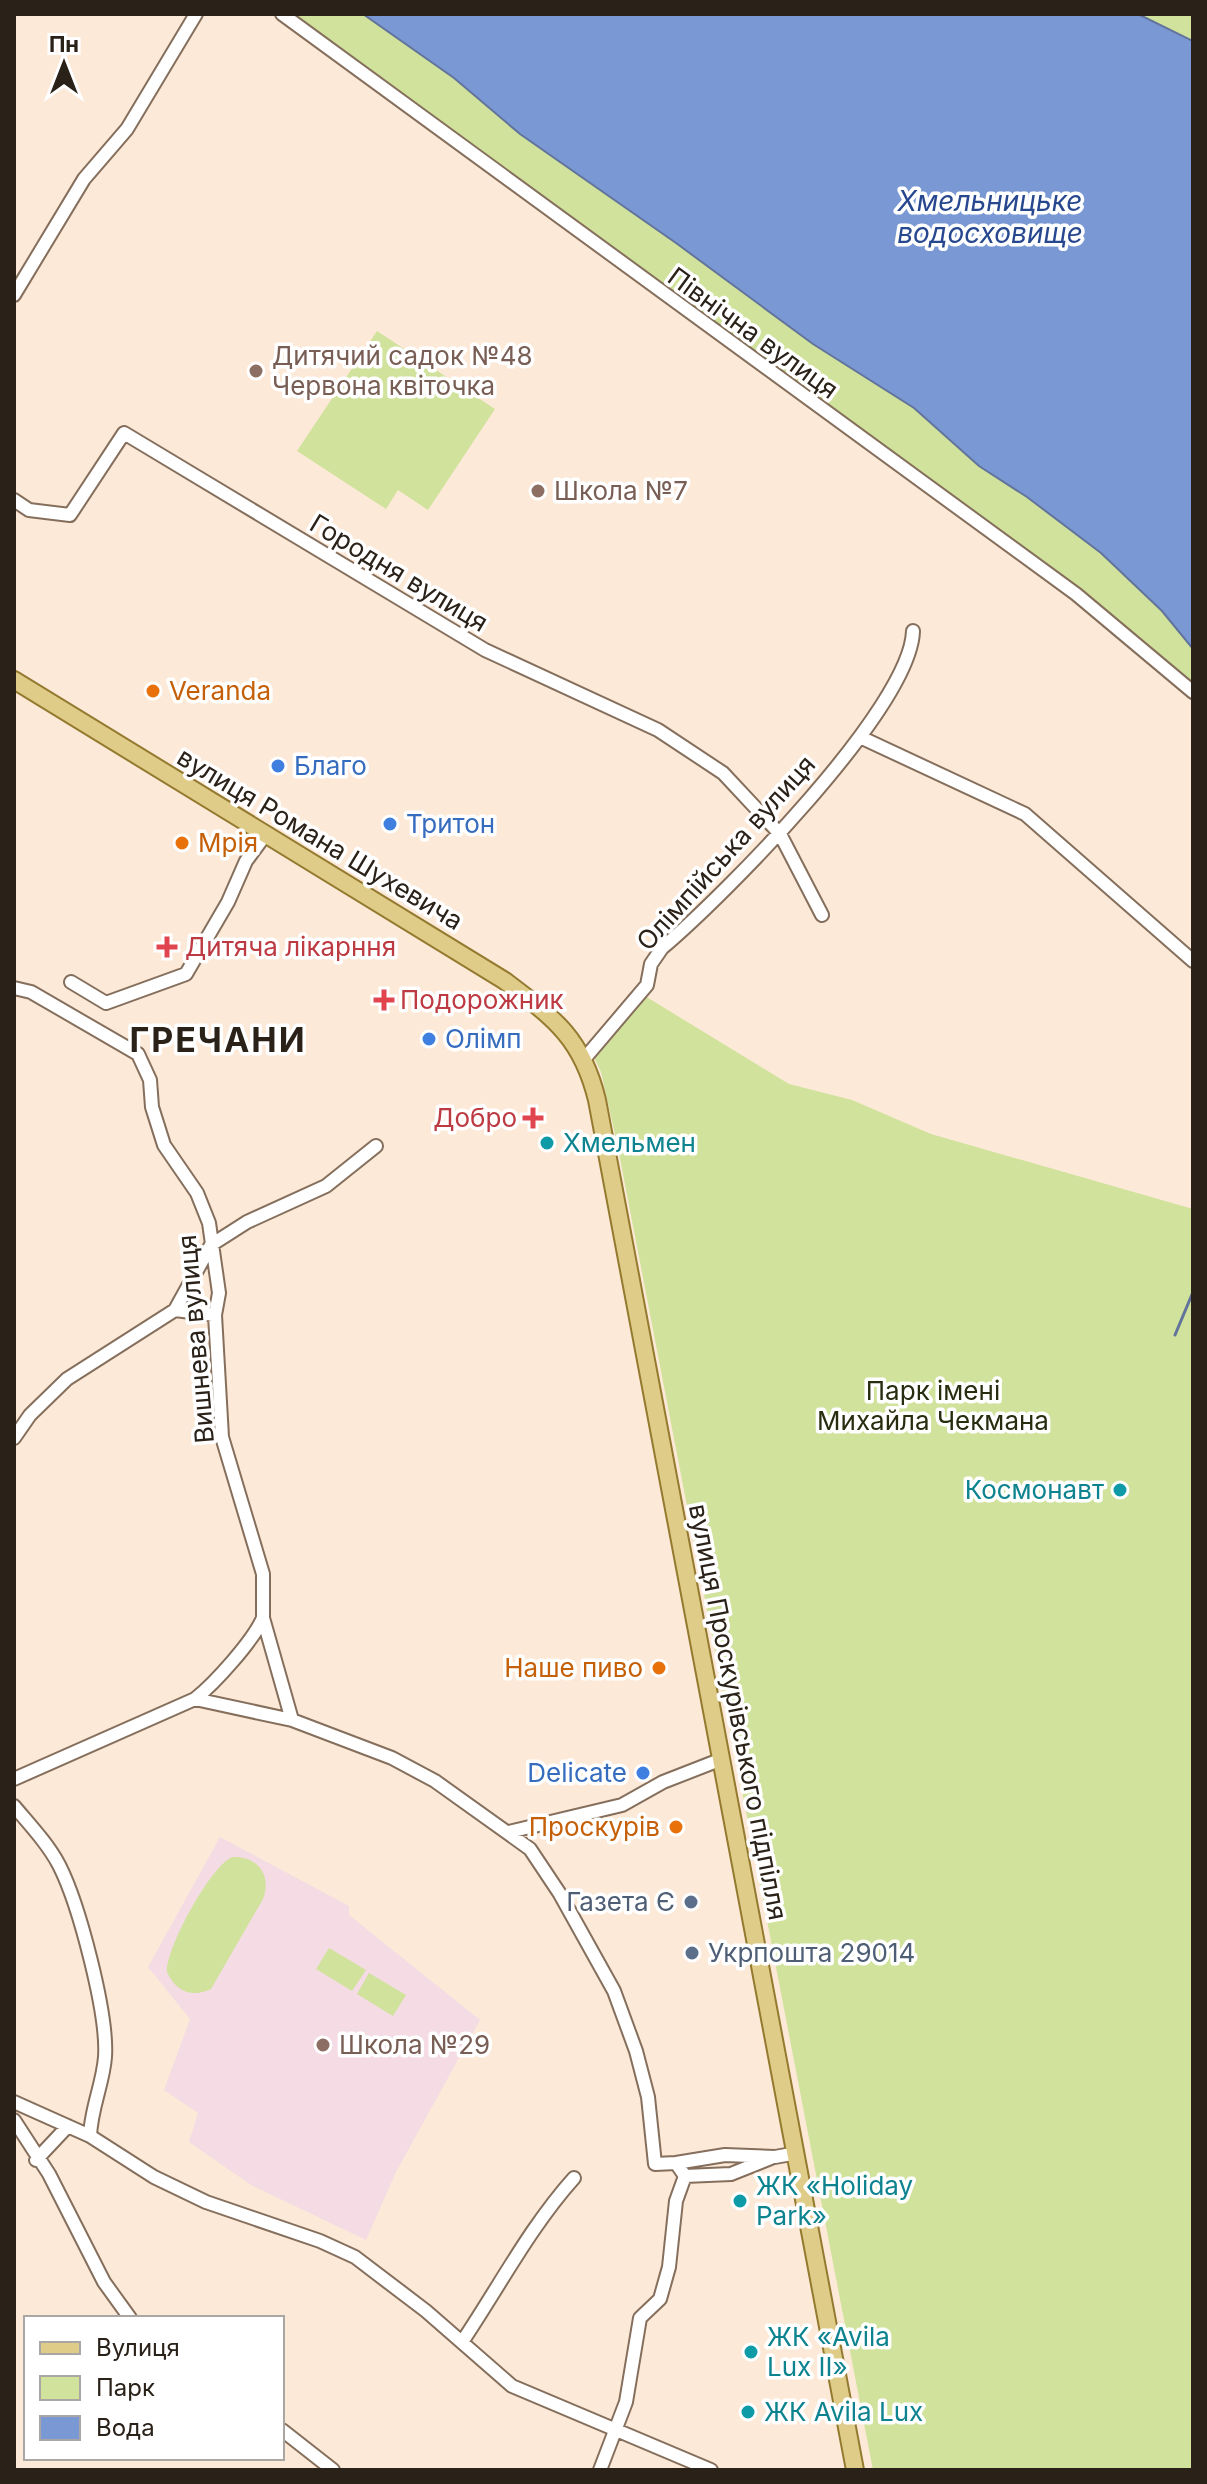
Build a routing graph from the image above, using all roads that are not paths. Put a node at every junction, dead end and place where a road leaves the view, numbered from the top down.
1 (196, 14) edge
2 (282, 14) edge
3 (14, 295) edge
4 (14, 500) edge
5 (913, 631) dead end
6 (14, 680) edge
7 (1193, 692) edge
8 (860, 737) junction
9 (266, 834) junction
10 (780, 834) junction
11 (822, 915) dead end
12 (1193, 961) edge
13 (71, 982) dead end
14 (14, 989) edge
15 (585, 1058) junction
16 (376, 1146) dead end
17 (211, 1245) junction
18 (175, 1310) junction
19 (215, 1315) junction
20 (14, 1438) edge
21 (263, 1618) junction
22 (195, 1699) junction
23 (292, 1720) junction
24 (722, 1759) junction
25 (14, 1779) edge
26 (14, 1806) edge
27 (509, 1832) junction
28 (14, 2102) edge
29 (14, 2120) edge
30 (68, 2126) junction
31 (90, 2136) junction
32 (797, 2153) junction
33 (775, 2157) junction
34 (36, 2160) junction
35 (676, 2163) junction
36 (685, 2176) junction
37 (574, 2178) dead end
38 (129, 2316) edge
39 (462, 2342) junction
40 (618, 2428) junction
41 (284, 2432) edge
42 (333, 2470) edge
43 (600, 2470) edge
44 (711, 2470) edge
45 (855, 2470) edge

1 - 3 street
2 - 7 street, Північна вулиця
4 - 10 street, Городня вулиця
5 - 8 street, Олімпійська вулиця
6 - 9 main road, вулиця Романа Шухевича
8 - 10 street, Олімпійська вулиця
8 - 12 street
9 - 13 street
9 - 15 main road, вулиця Романа Шухевича
10 - 11 street
10 - 15 street, Олімпійська вулиця
14 - 17 street, Вишнева вулиця
15 - 24 main road, вулиця Проскурівського підпілля
16 - 17 street
17 - 18 street
17 - 19 street, Вишнева вулиця
18 - 19 street
18 - 20 street
19 - 21 street, Вишнева вулиця
21 - 22 street
21 - 23 street, Вишнева вулиця
22 - 23 street
22 - 25 street
23 - 27 street
24 - 27 street
24 - 32 main road, вулиця Проскурівського підпілля
26 - 31 street
27 - 35 street
28 - 30 street
29 - 34 street
30 - 31 street
30 - 34 street
31 - 39 street
32 - 33 street
32 - 45 main road, вулиця Проскурівського підпілля
33 - 35 street
33 - 36 street
34 - 38 street
35 - 36 street
36 - 40 street
37 - 39 street
39 - 40 street
40 - 43 street
40 - 44 street
41 - 42 street

